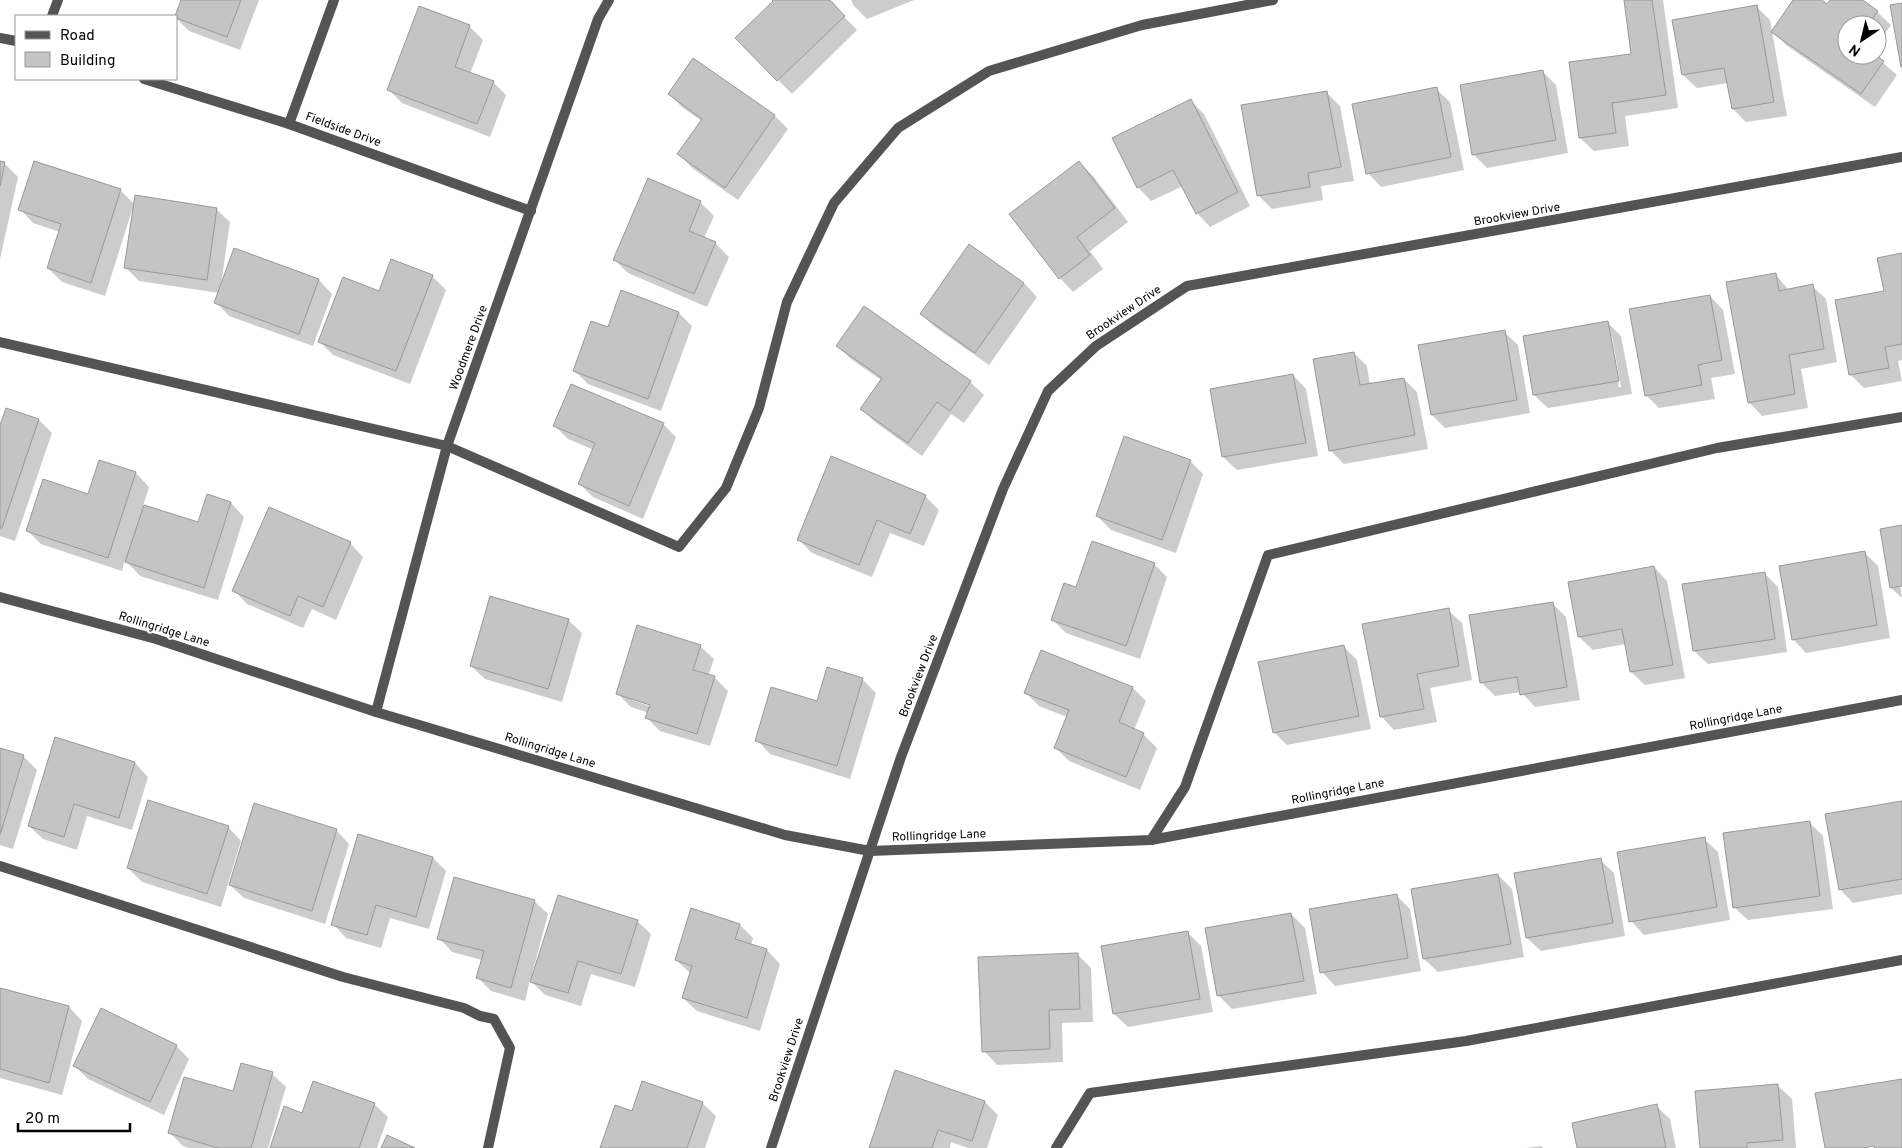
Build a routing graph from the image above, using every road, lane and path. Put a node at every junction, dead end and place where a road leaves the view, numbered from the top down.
1 (58, 0) edge
2 (334, 0) edge
3 (609, 0) edge
4 (1273, 0) edge
5 (52, 15) edge
6 (0, 38) edge
7 (15, 41) edge
8 (147, 80) edge
9 (289, 124) junction
10 (1902, 157) edge
11 (531, 211) junction
12 (0, 342) edge
13 (1902, 416) edge
14 (447, 446) junction
15 (0, 597) edge
16 (1902, 700) edge
17 (376, 712) junction
18 (1150, 840) junction
19 (870, 852) junction
20 (0, 866) edge
21 (1902, 960) edge
22 (488, 1148) edge
23 (771, 1148) edge
24 (1056, 1148) edge

1 - 5 street
2 - 9 street
3 - 11 street, Woodmere Drive
4 - 14 street
6 - 7 street
8 - 9 street, Fieldside Drive
9 - 11 street, Fieldside Drive
10 - 19 street, Brookview Drive
11 - 14 street, Woodmere Drive
12 - 14 street
13 - 18 street
14 - 17 street, Woodmere Drive
15 - 17 street, Rollingridge Lane
16 - 18 street, Rollingridge Lane
17 - 19 street, Rollingridge Lane
18 - 19 street, Rollingridge Lane
19 - 23 street, Brookview Drive
20 - 22 street
21 - 24 street

